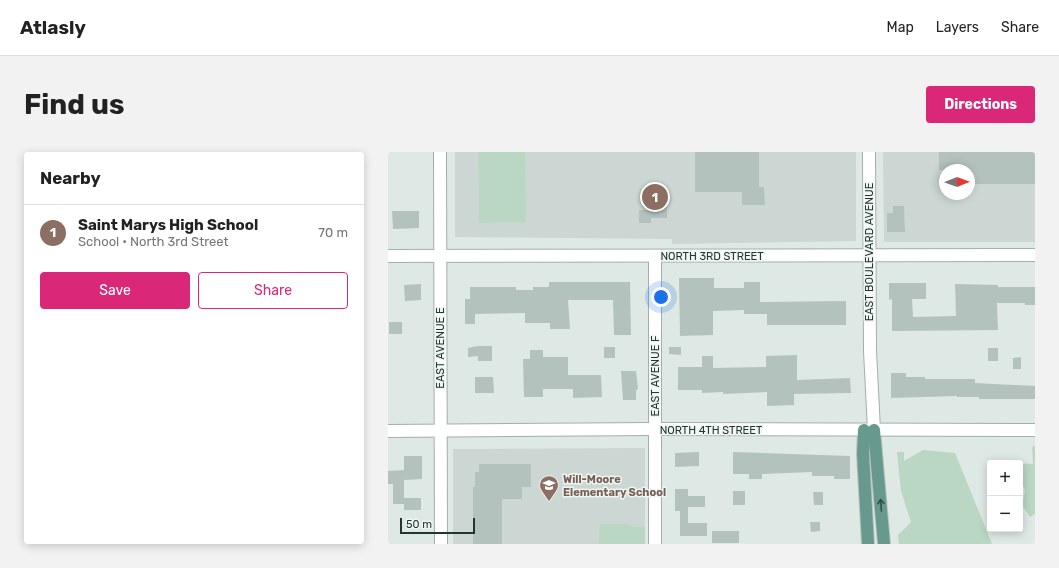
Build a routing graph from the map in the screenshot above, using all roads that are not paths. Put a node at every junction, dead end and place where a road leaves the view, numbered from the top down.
1 (440, 152) edge
2 (869, 152) edge
3 (1035, 255) edge
4 (388, 256) edge
5 (440, 256) junction
6 (655, 256) junction
7 (870, 256) junction
8 (655, 429) junction
9 (869, 430) junction
10 (1035, 430) edge
11 (388, 431) edge
12 (440, 431) junction
13 (441, 544) edge
14 (655, 544) edge
15 (868, 544) edge
16 (884, 544) edge

1 - 5 street, EAST AVENUE E
2 - 7 street, EAST BOULEVARD AVENUE
3 - 7 street, NORTH 3RD STREET
4 - 5 street, NORTH 3RD STREET
5 - 6 street, NORTH 3RD STREET
5 - 12 street, EAST AVENUE E
6 - 7 street, NORTH 3RD STREET
6 - 8 street, EAST AVENUE F
7 - 9 street, EAST BOULEVARD AVENUE
8 - 9 street, NORTH 4TH STREET
8 - 12 street, NORTH 4TH STREET
8 - 14 street, EAST AVENUE F
9 - 10 street, NORTH 4TH STREET
9 - 15 main road, EAST BOULEVARD AVENUE
16 -> 9 main road, EAST BOULEVARD AVENUE
11 - 12 street, NORTH 4TH STREET
12 - 13 street, EAST AVENUE E

